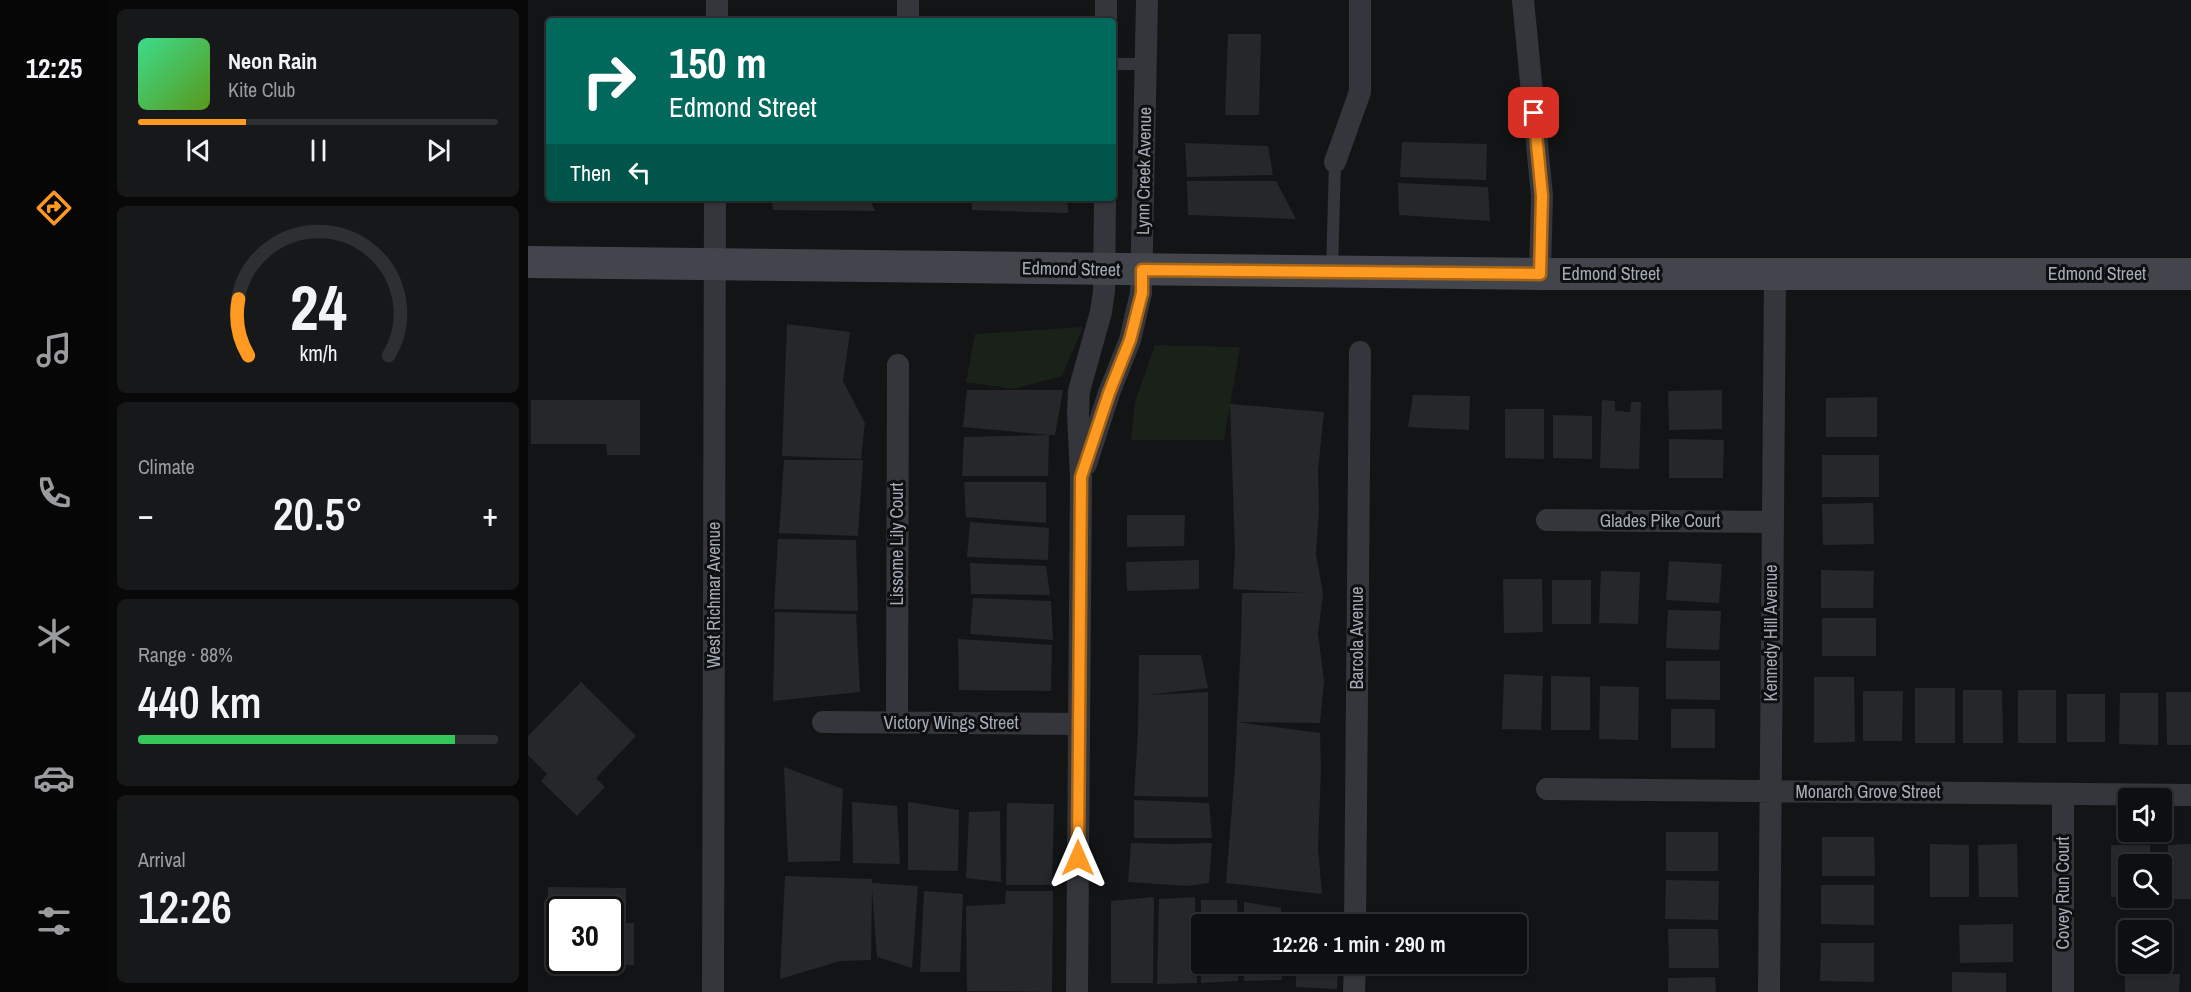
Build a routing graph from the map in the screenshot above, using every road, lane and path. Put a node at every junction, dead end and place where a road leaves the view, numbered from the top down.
1 (717, 0) edge
2 (908, 0) edge
3 (1106, 0) edge
4 (1147, 0) edge
5 (1360, 0) edge
6 (1522, 0) edge
7 (717, 18) edge
8 (908, 18) edge
9 (1106, 18) edge
10 (1116, 64) edge
11 (1146, 64) junction
12 (1335, 162) joint
13 (716, 201) edge
14 (1104, 201) edge
15 (528, 262) edge
16 (715, 265) junction
17 (1104, 269) junction
18 (1142, 270) junction
19 (1332, 271) junction
20 (1540, 274) junction
21 (2191, 274) edge
22 (1775, 275) junction
23 (1360, 352) dead end
24 (898, 365) dead end
25 (1093, 397) junction
26 (1547, 520) dead end
27 (1773, 522) junction
28 (823, 722) dead end
29 (897, 722) junction
30 (1079, 724) junction
31 (1547, 789) dead end
32 (1770, 791) junction
33 (2063, 794) junction
34 (2189, 795) dead end
35 (1355, 914) edge
36 (1354, 974) edge
37 (713, 992) edge
38 (1077, 992) edge
39 (1354, 992) edge
40 (1769, 992) edge
41 (2063, 992) edge

1 - 7 street
2 - 8 street
3 - 9 street
4 - 11 street, Lynn Creek Avenue
5 - 12 street
6 - 20 street
10 - 11 lane
11 - 18 street, Lynn Creek Avenue
12 - 19 lane
13 - 16 street, West Richmar Avenue
14 - 17 street, Lynn Creek Avenue
15 - 16 street, Edmond Street
16 - 17 street, Edmond Street
16 - 37 street, West Richmar Avenue
17 - 18 street, Edmond Street
17 - 25 street, Lynn Creek Avenue
18 - 19 street, Edmond Street
18 - 25 street, Lynn Creek Avenue
19 - 20 street, Edmond Street
20 - 22 street, Edmond Street
21 - 22 street, Edmond Street
22 - 27 street, Kennedy Hill Avenue
23 - 35 street, Barcola Avenue
24 - 29 street, Lissome Lily Court
25 - 30 street, Lynn Creek Avenue
26 - 27 street, Glades Pike Court
27 - 32 street, Kennedy Hill Avenue
28 - 29 street, Victory Wings Street
29 - 30 street, Victory Wings Street
30 - 38 street, Lynn Creek Avenue
31 - 32 street, Monarch Grove Street
32 - 33 street, Monarch Grove Street
32 - 40 street, Kennedy Hill Avenue
33 - 34 street, Monarch Grove Street
33 - 41 street, Covey Run Court
36 - 39 street

